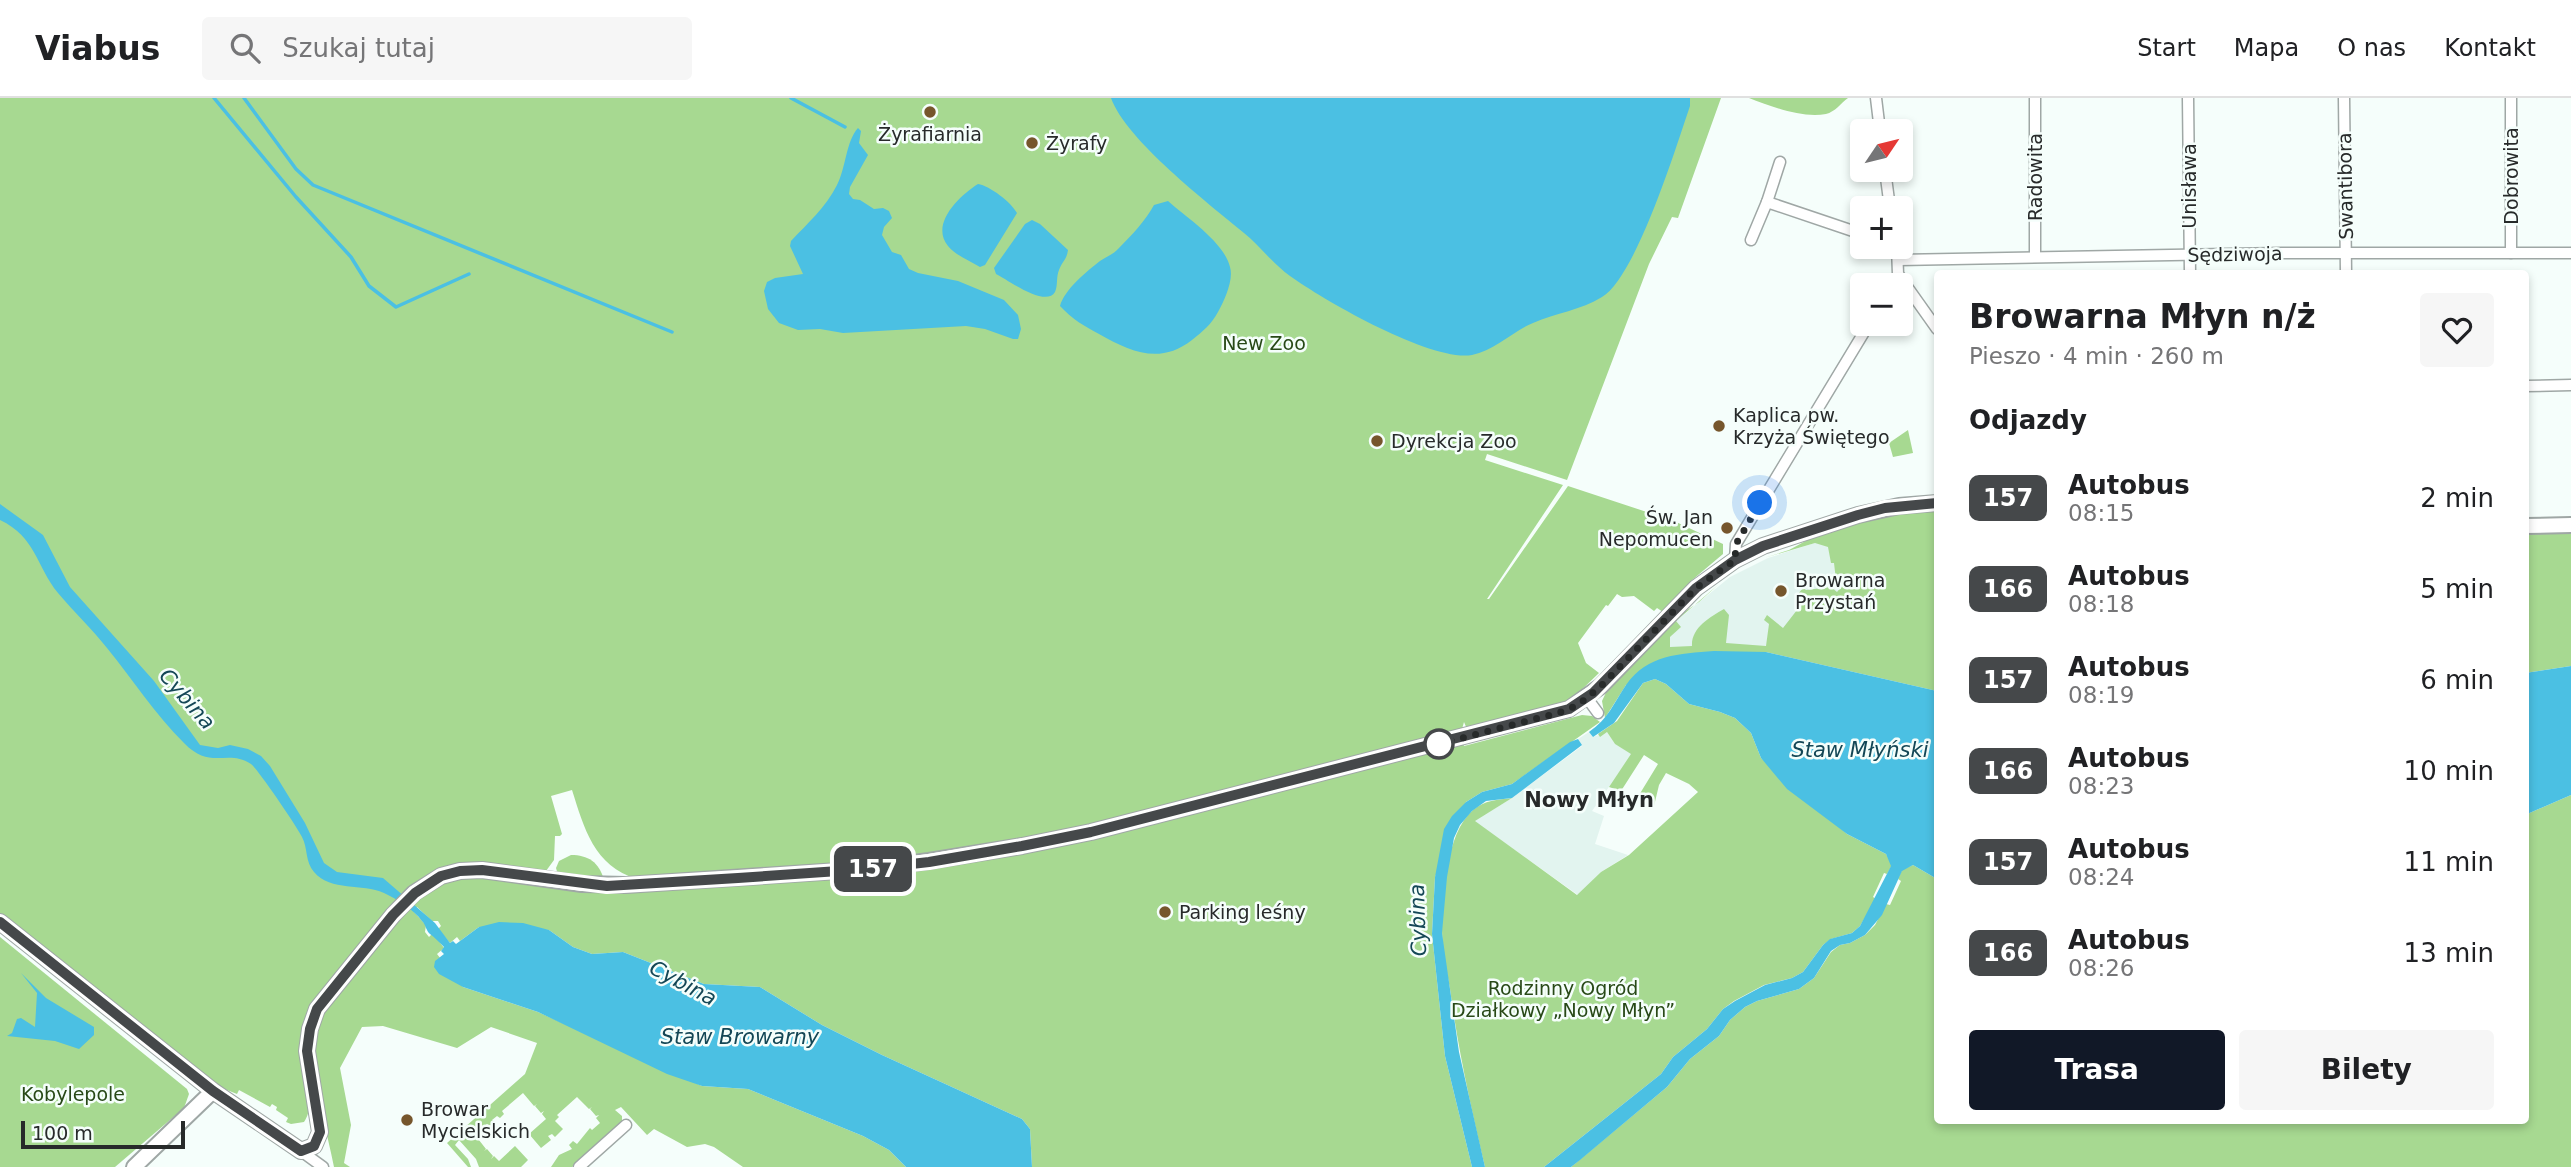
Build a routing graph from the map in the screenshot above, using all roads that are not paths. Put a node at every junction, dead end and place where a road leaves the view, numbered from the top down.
1 (1876, 98) edge
2 (2035, 98) edge
3 (2188, 98) edge
4 (2344, 98) edge
5 (2511, 98) edge
6 (1879, 119) edge
7 (1780, 162) dead end
8 (1767, 202) junction
9 (1850, 230) edge
10 (1751, 240) dead end
11 (2511, 253) junction
12 (2571, 253) edge
13 (2190, 255) junction
14 (2346, 255) junction
15 (2035, 257) junction
16 (1898, 260) joint
17 (2190, 270) edge
18 (2346, 270) edge
19 (1898, 273) edge
20 (1913, 295) edge
21 (1934, 325) edge
22 (1861, 336) edge
23 (2571, 385) edge
24 (2529, 386) edge
25 (1934, 503) edge
26 (2529, 526) edge
27 (2571, 526) edge
28 (1735, 560) junction
29 (1587, 698) junction
30 (1598, 713) dead end
31 (0, 922) edge
32 (213, 1091) junction
33 (626, 1125) dead end
34 (301, 1151) junction
35 (134, 1167) edge
36 (323, 1167) edge
37 (579, 1167) edge

1 - 6 street
2 - 15 street, Radowita
3 - 13 street, Unisława
4 - 14 street, Swantibora
5 - 11 street, Dobrowita
7 - 8 street
8 - 9 street
8 - 10 street
11 - 12 street, Sędziwoja
11 - 14 street, Sędziwoja
13 - 14 street, Sędziwoja
13 - 15 street, Sędziwoja
13 - 17 street, Unisława
14 - 18 street, Swantibora
15 - 16 street, Sędziwoja
16 - 19 street
20 - 21 street
22 - 28 street
23 - 24 street
25 - 28 street
26 - 27 street
28 - 29 street
29 - 30 street
29 - 34 street
31 - 32 street
32 - 34 street
32 - 35 street
33 - 37 street
34 - 36 street

